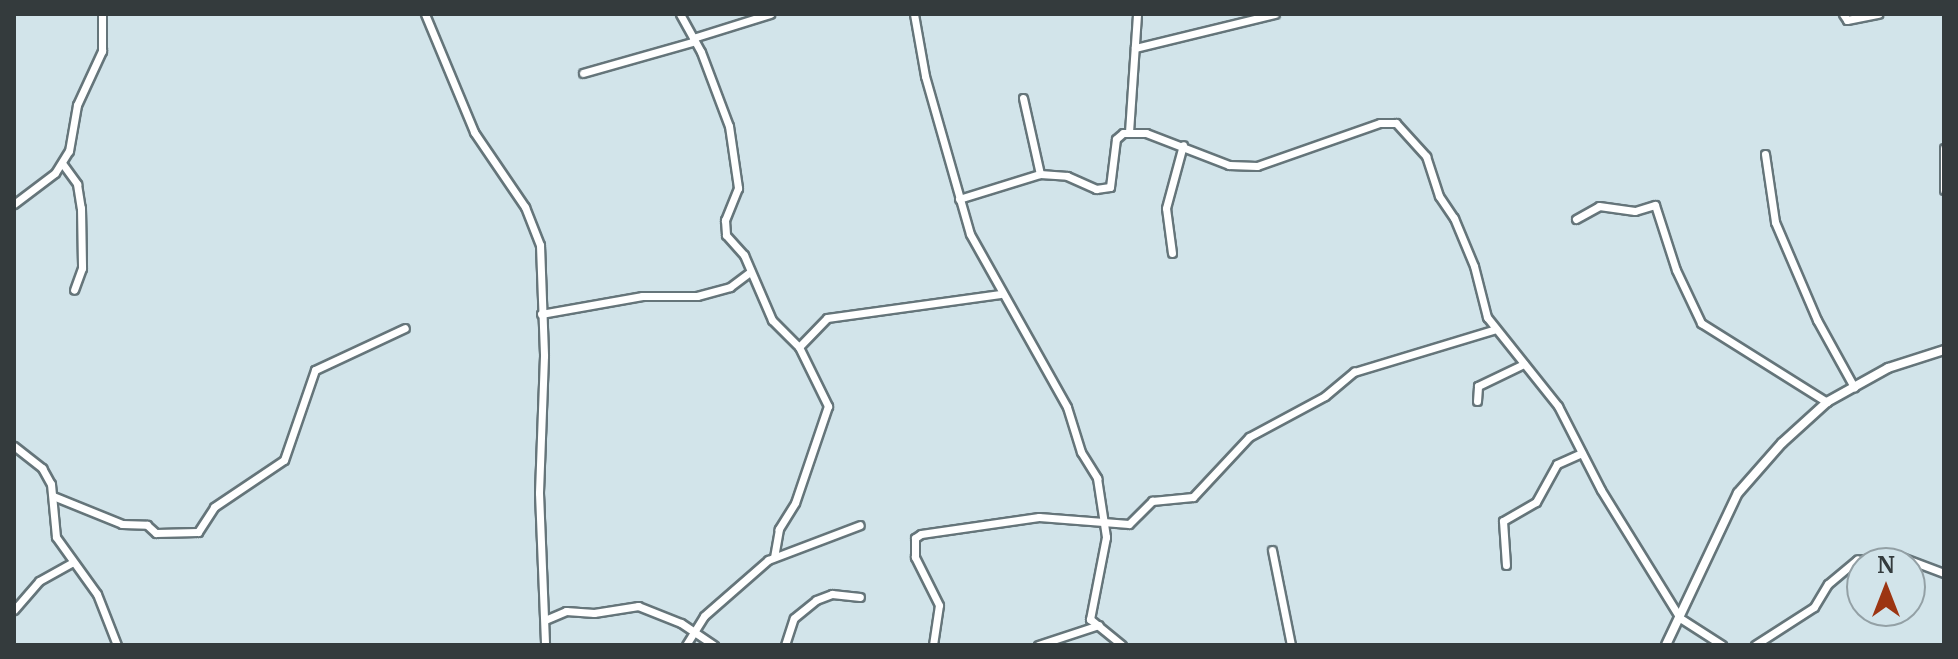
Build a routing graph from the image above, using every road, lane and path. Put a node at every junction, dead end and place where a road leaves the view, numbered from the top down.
1 (102, 14) edge
2 (425, 14) edge
3 (680, 14) edge
4 (770, 14) edge
5 (914, 14) edge
6 (1137, 14) edge
7 (1275, 14) edge
8 (1843, 14) edge
9 (1878, 14) edge
10 (694, 40) junction
11 (1135, 48) junction
12 (583, 73) dead end
13 (1023, 98) dead end
14 (1129, 132) junction
15 (1183, 145) junction
16 (1944, 148) edge
17 (1765, 154) dead end
18 (62, 163) junction
19 (1040, 174) junction
20 (1944, 190) edge
21 (959, 199) junction
22 (14, 204) edge
23 (1576, 219) dead end
24 (1172, 253) dead end
25 (750, 272) junction
26 (74, 290) dead end
27 (1000, 294) junction
28 (541, 314) junction
29 (405, 328) dead end
30 (1496, 329) junction
31 (799, 347) junction
32 (1944, 350) edge
33 (1524, 364) junction
34 (1854, 387) junction
35 (1477, 401) dead end
36 (1827, 402) junction
37 (14, 446) edge
38 (1582, 453) junction
39 (53, 496) junction
40 (1102, 522) junction
41 (860, 525) dead end
42 (1272, 550) dead end
43 (774, 556) junction
44 (71, 563) junction
45 (1506, 565) dead end
46 (1944, 573) edge
47 (860, 597) dead end
48 (14, 610) edge
49 (1680, 618) junction
50 (545, 620) junction
51 (1099, 625) junction
52 (694, 632) junction
53 (117, 645) edge
54 (545, 645) edge
55 (686, 645) edge
56 (714, 645) edge
57 (785, 645) edge
58 (933, 645) edge
59 (1038, 645) edge
60 (1122, 645) edge
61 (1291, 645) edge
62 (1666, 645) edge
63 (1722, 645) edge
64 (1755, 645) edge

1 - 18 street
2 - 28 street
3 - 10 street
4 - 10 street
5 - 21 street
6 - 11 street
7 - 11 street
8 - 9 street
10 - 12 street
10 - 25 street
11 - 14 street
13 - 19 street
14 - 15 street
14 - 19 street
15 - 24 street
15 - 30 street
16 - 20 street
17 - 34 street
18 - 22 street
18 - 26 street
19 - 21 street
21 - 27 street
23 - 36 street
25 - 28 street
25 - 31 street
27 - 31 street
27 - 40 street
28 - 50 street
29 - 39 street
30 - 33 street
30 - 40 street
31 - 43 street
32 - 34 street
33 - 35 street
33 - 38 street
34 - 36 street
36 - 49 street
37 - 39 street
38 - 45 street
38 - 49 street
39 - 44 street
40 - 51 street
40 - 58 street
41 - 43 street
42 - 61 street
43 - 52 street
44 - 48 street
44 - 53 street
46 - 64 street
47 - 57 street
49 - 62 street
49 - 63 street
50 - 52 street
50 - 54 street
51 - 59 street
51 - 60 street
52 - 55 street
52 - 56 street

